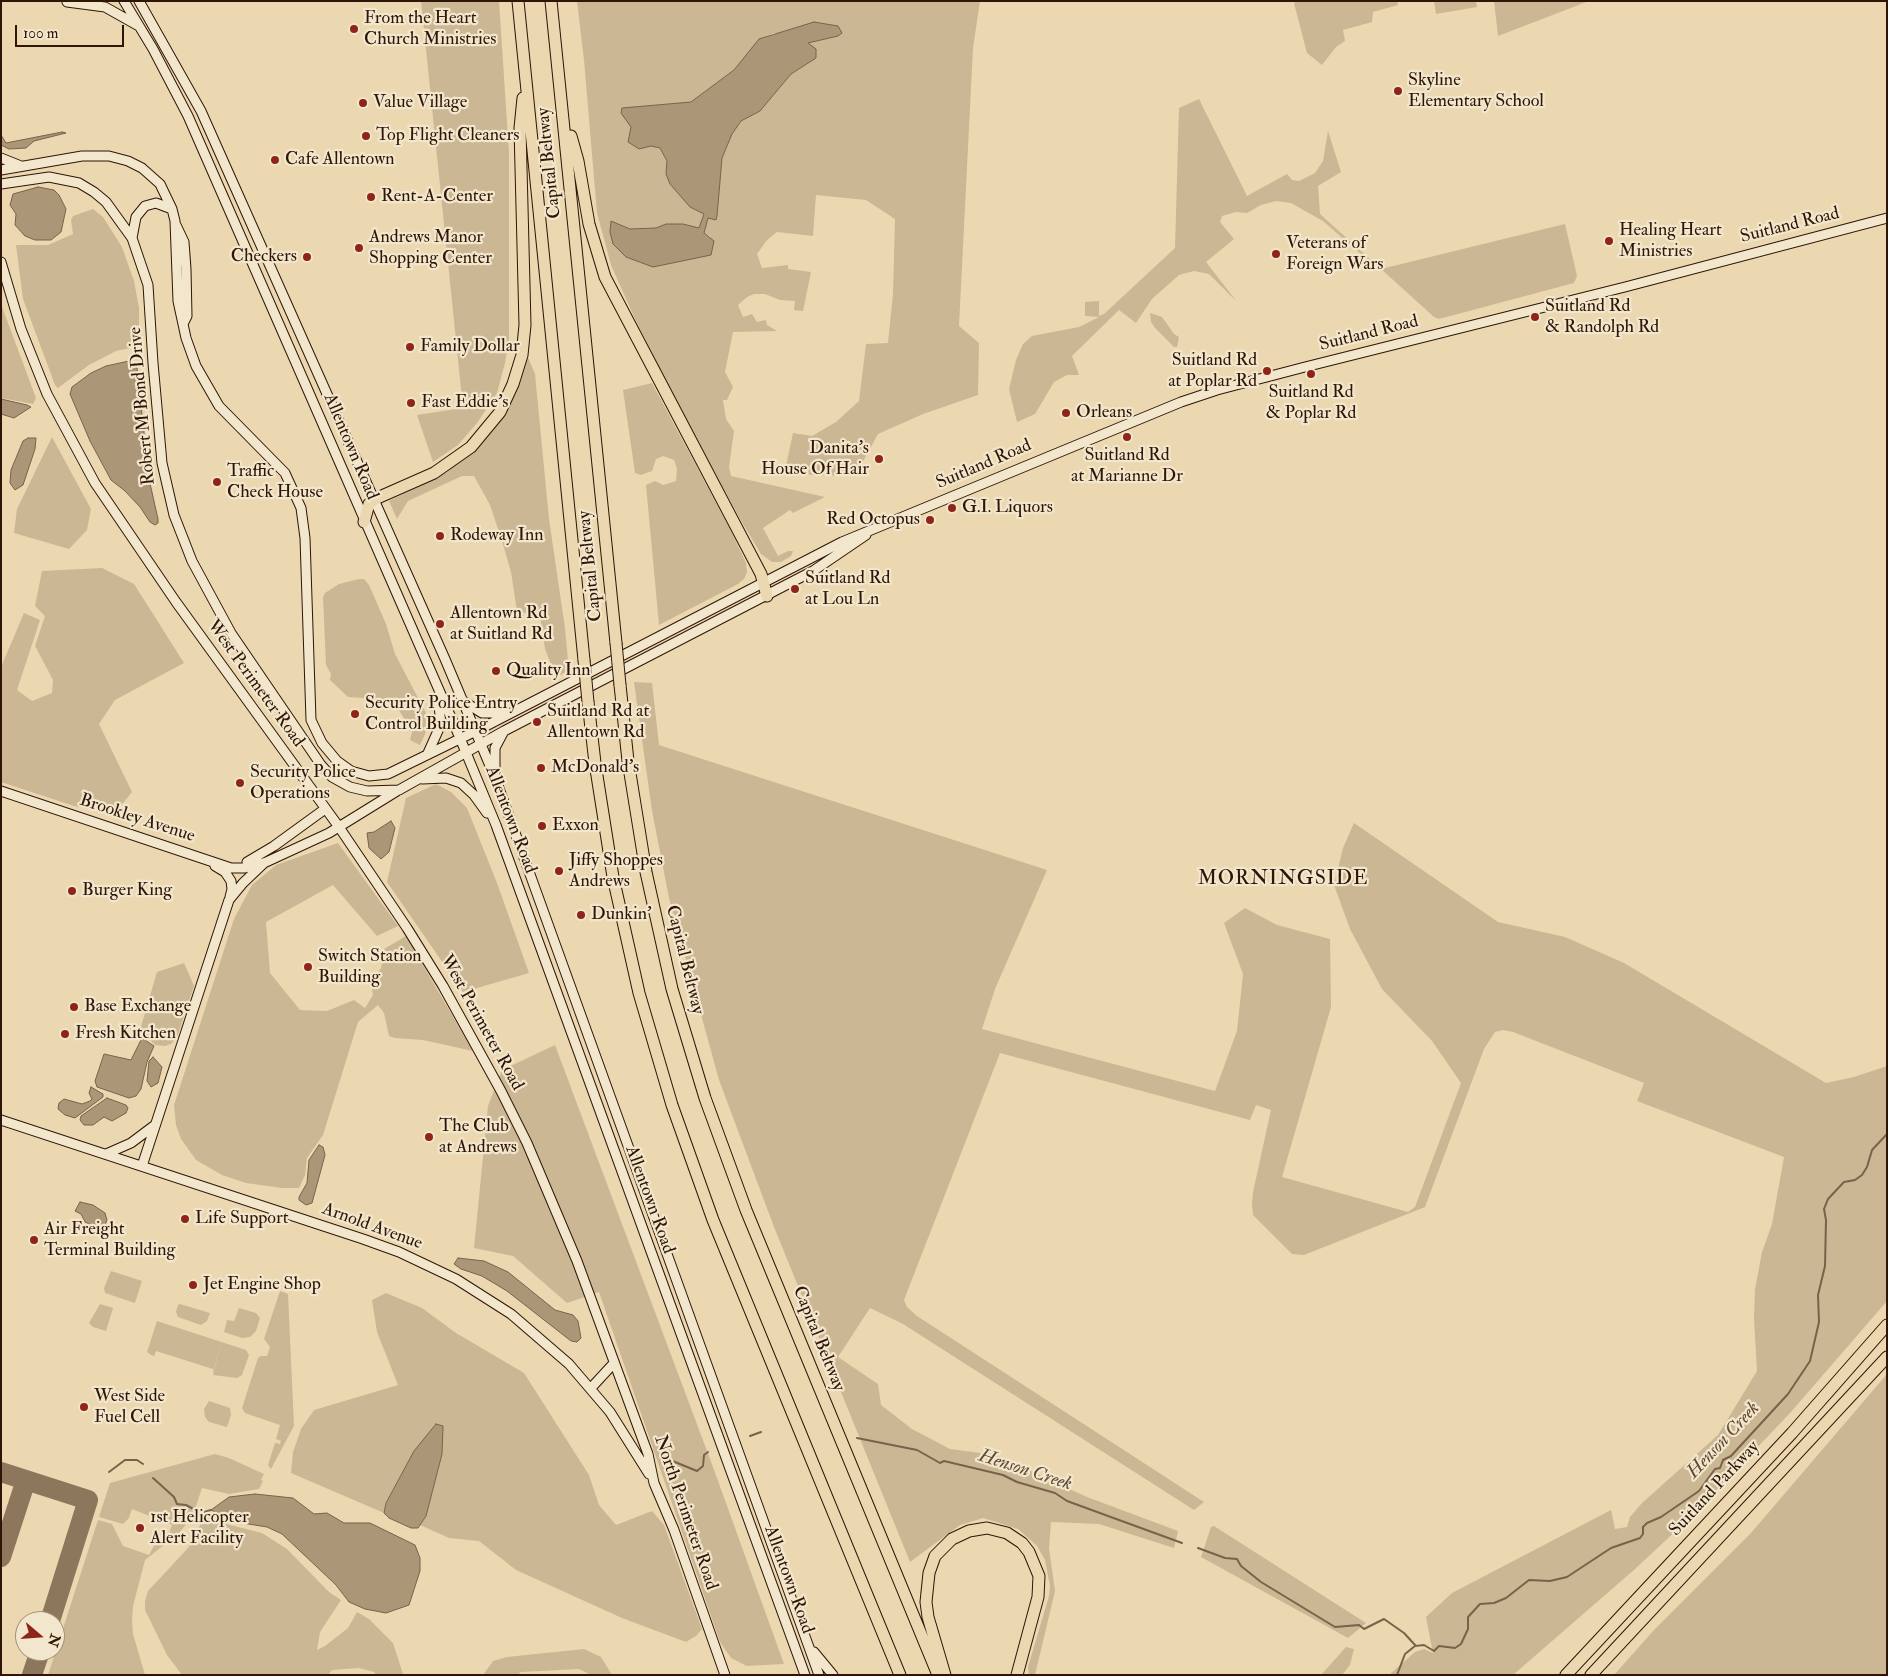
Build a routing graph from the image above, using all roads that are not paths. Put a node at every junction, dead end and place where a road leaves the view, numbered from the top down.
1 (124, 1) edge
2 (139, 1) edge
3 (518, 1) edge
4 (551, 1) edge
5 (67, 2) edge
6 (140, 26) junction
7 (526, 72) junction
8 (563, 111) junction
9 (1, 158) edge
10 (22, 166) junction
11 (1, 170) edge
12 (1, 184) edge
13 (172, 209) junction
14 (1887, 218) edge
15 (132, 238) junction
16 (1, 262) edge
17 (375, 499) junction
18 (364, 522) junction
19 (874, 529) junction
20 (764, 580) junction
21 (767, 596) junction
22 (436, 682) junction
23 (462, 701) junction
24 (512, 712) junction
25 (475, 731) junction
26 (504, 731) junction
27 (460, 738) junction
28 (480, 744) junction
29 (466, 752) junction
30 (427, 754) junction
31 (417, 780) junction
32 (496, 780) junction
33 (399, 790) junction
34 (1, 791) edge
35 (326, 810) junction
36 (496, 825) junction
37 (338, 827) junction
38 (206, 857) junction
39 (264, 863) junction
40 (228, 864) junction
41 (238, 890) junction
42 (229, 900) junction
43 (565, 978) junction
44 (552, 982) junction
45 (1, 1120) edge
46 (155, 1125) junction
47 (106, 1154) junction
48 (142, 1166) junction
49 (1887, 1325) edge
50 (695, 1333) junction
51 (683, 1338) junction
52 (1887, 1358) edge
53 (614, 1363) junction
54 (591, 1388) junction
55 (654, 1482) junction
56 (807, 1643) junction
57 (724, 1675) edge
58 (806, 1675) edge
59 (819, 1675) edge
60 (833, 1675) edge
61 (900, 1675) edge
62 (938, 1675) edge
63 (945, 1675) edge
64 (1016, 1675) edge
65 (1566, 1675) edge
66 (1591, 1675) edge

1 - 6 main road, Allentown Road
2 - 17 main road, Allentown Road
3 - 7 highway, Capital Beltway
4 - 8 highway, Capital Beltway
5 - 6 main road
6 - 18 main road, Allentown Road
7 - 17 highway
7 - 61 highway, Capital Beltway, bridge
8 - 20 highway
8 - 62 highway, Capital Beltway, bridge
9 - 10 main road
10 - 11 main road
10 - 13 main road
12 - 15 main road, Robert M Bond Drive
13 - 15 main road
13 - 30 main road
14 - 19 main road, Suitland Road
15 - 33 main road, Robert M Bond Drive
16 - 35 main road, West Perimeter Road
17 - 18 highway
17 - 23 main road, Allentown Road
18 - 22 main road, Allentown Road
19 - 20 main road, Suitland Road
19 - 21 main road, Suitland Road
20 - 21 highway
20 - 24 main road, Suitland Road
21 - 26 main road, Suitland Road
22 - 27 main road, Allentown Road
22 - 30 main road
23 - 24 main road
23 - 25 main road, Allentown Road
24 - 25 main road, Suitland Road
25 - 27 main road, Suitland Road
25 - 28 main road, Allentown Road
26 - 28 main road, Suitland Road
26 - 32 main road
27 - 29 main road, Allentown Road
27 - 30 main road
28 - 29 main road, Suitland Road
28 - 32 main road, Allentown Road
29 - 31 main road, Robert M Bond Drive
29 - 36 main road, Allentown Road
31 - 33 main road, Robert M Bond Drive
31 - 36 main road
32 - 43 main road, Allentown Road
33 - 37 main road
34 - 38 main road, Brookley Avenue
35 - 37 main road, West Perimeter Road
35 - 40 main road
36 - 44 main road, Allentown Road
37 - 39 main road
37 - 53 main road, West Perimeter Road
38 - 40 main road, Brookley Avenue
38 - 42 main road
39 - 40 main road
39 - 41 main road
40 - 41 main road
41 - 42 main road
42 - 46 main road
43 - 44 main road
43 - 50 main road, Allentown Road
44 - 51 main road, Allentown Road
45 - 47 main road, Arnold Avenue
46 - 47 main road
46 - 48 main road
47 - 48 main road, Arnold Avenue
48 - 54 main road, Arnold Avenue
49 - 65 highway, Suitland Parkway
50 - 51 main road
50 - 56 main road, Allentown Road
51 - 58 main road, Allentown Road
52 - 66 highway, Suitland Parkway
53 - 54 main road
53 - 55 main road, North Perimeter Road
54 - 55 main road, Arnold Avenue
55 - 57 main road, North Perimeter Road
56 - 59 main road, Allentown Road
56 - 60 main road
63 - 64 highway

